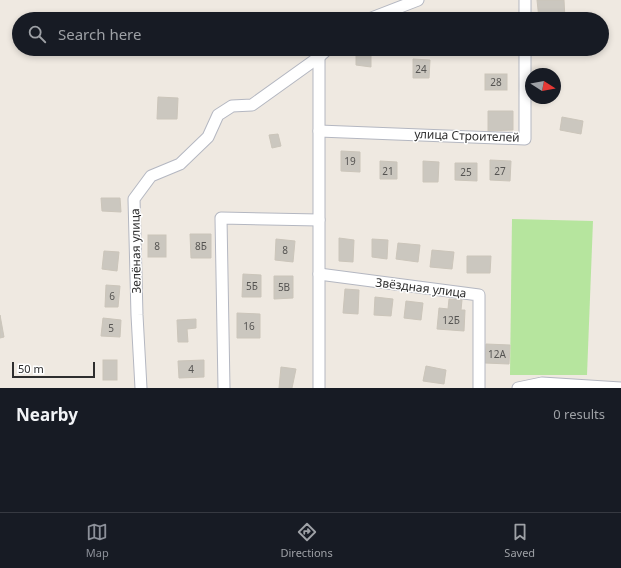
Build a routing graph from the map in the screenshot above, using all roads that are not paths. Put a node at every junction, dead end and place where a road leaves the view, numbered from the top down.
1 (418, 0) edge
2 (524, 0) edge
3 (387, 12) edge
4 (525, 12) edge
5 (525, 56) edge
6 (319, 57) joint
7 (319, 131) junction
8 (319, 220) junction
9 (319, 274) junction
10 (141, 388) edge
11 (224, 388) edge
12 (319, 388) edge
13 (479, 388) edge
14 (518, 388) edge
15 (621, 388) edge

1 - 3 street
2 - 4 street
5 - 7 street, улица Строителей
6 - 7 street
6 - 10 street, Зелёная улица
7 - 8 street
8 - 9 street
8 - 11 street
9 - 12 street
9 - 13 street, Звёздная улица
14 - 15 street

